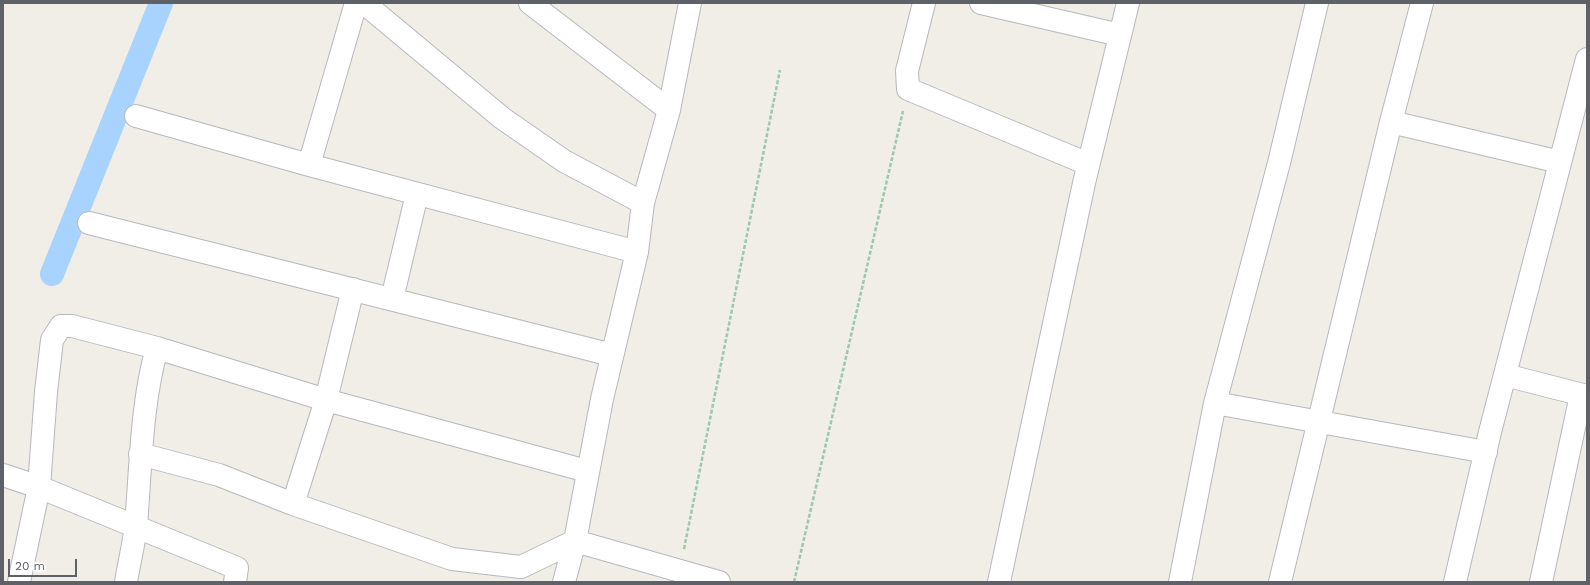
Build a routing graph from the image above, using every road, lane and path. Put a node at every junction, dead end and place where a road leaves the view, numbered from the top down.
1 (356, 3) edge
2 (364, 3) edge
3 (530, 3) edge
4 (690, 3) edge
5 (924, 3) edge
6 (981, 3) edge
7 (1128, 3) edge
8 (1317, 3) edge
9 (1422, 3) edge
10 (1120, 35) junction
11 (1587, 59) edge
12 (780, 70) dead end
13 (908, 89) junction
14 (669, 110) junction
15 (136, 116) dead end
16 (1391, 122) junction
17 (1560, 162) junction
18 (1088, 164) junction
19 (309, 165) junction
20 (417, 194) junction
21 (643, 203) junction
22 (89, 223) dead end
23 (637, 252) junction
24 (353, 289) junction
25 (392, 300) junction
26 (157, 348) junction
27 (612, 355) junction
28 (1505, 375) junction
29 (1584, 395) edge
30 (326, 400) junction
31 (1216, 403) junction
32 (1318, 423) junction
33 (1486, 452) junction
34 (140, 454) junction
35 (587, 472) junction
36 (3, 475) edge
37 (39, 487) junction
38 (293, 504) junction
39 (136, 527) junction
40 (575, 541) junction
41 (680, 571) junction
42 (19, 582) edge
43 (126, 582) edge
44 (235, 582) edge
45 (564, 582) edge
46 (719, 582) edge
47 (794, 582) edge
48 (999, 582) edge
49 (1180, 582) edge
50 (1280, 582) edge
51 (1455, 582) edge
52 (1541, 582) edge

1 - 19 street
2 - 21 street
3 - 14 street
4 - 14 street
5 - 13 street
6 - 10 street
7 - 10 street
8 - 31 street
9 - 16 street
10 - 18 street
11 - 17 street
12 - 41 path
13 - 18 street
13 - 47 path
14 - 21 street
15 - 19 street
16 - 17 street
16 - 32 street
17 - 28 street
18 - 48 street
19 - 20 street
20 - 23 street
20 - 25 street
21 - 23 street
22 - 24 street
23 - 27 street
24 - 25 street
24 - 30 street
25 - 27 street
26 - 30 street
26 - 34 street
26 - 37 street
27 - 35 street
28 - 29 street
28 - 33 street
29 - 52 street
30 - 35 street
30 - 38 street
31 - 32 street
31 - 49 street
32 - 33 street
32 - 50 street
33 - 51 street
34 - 38 street
34 - 39 street
35 - 40 street
36 - 37 street
37 - 39 street
37 - 42 street
38 - 40 street
39 - 43 street
39 - 44 street
40 - 41 street
40 - 45 street
41 - 46 street

